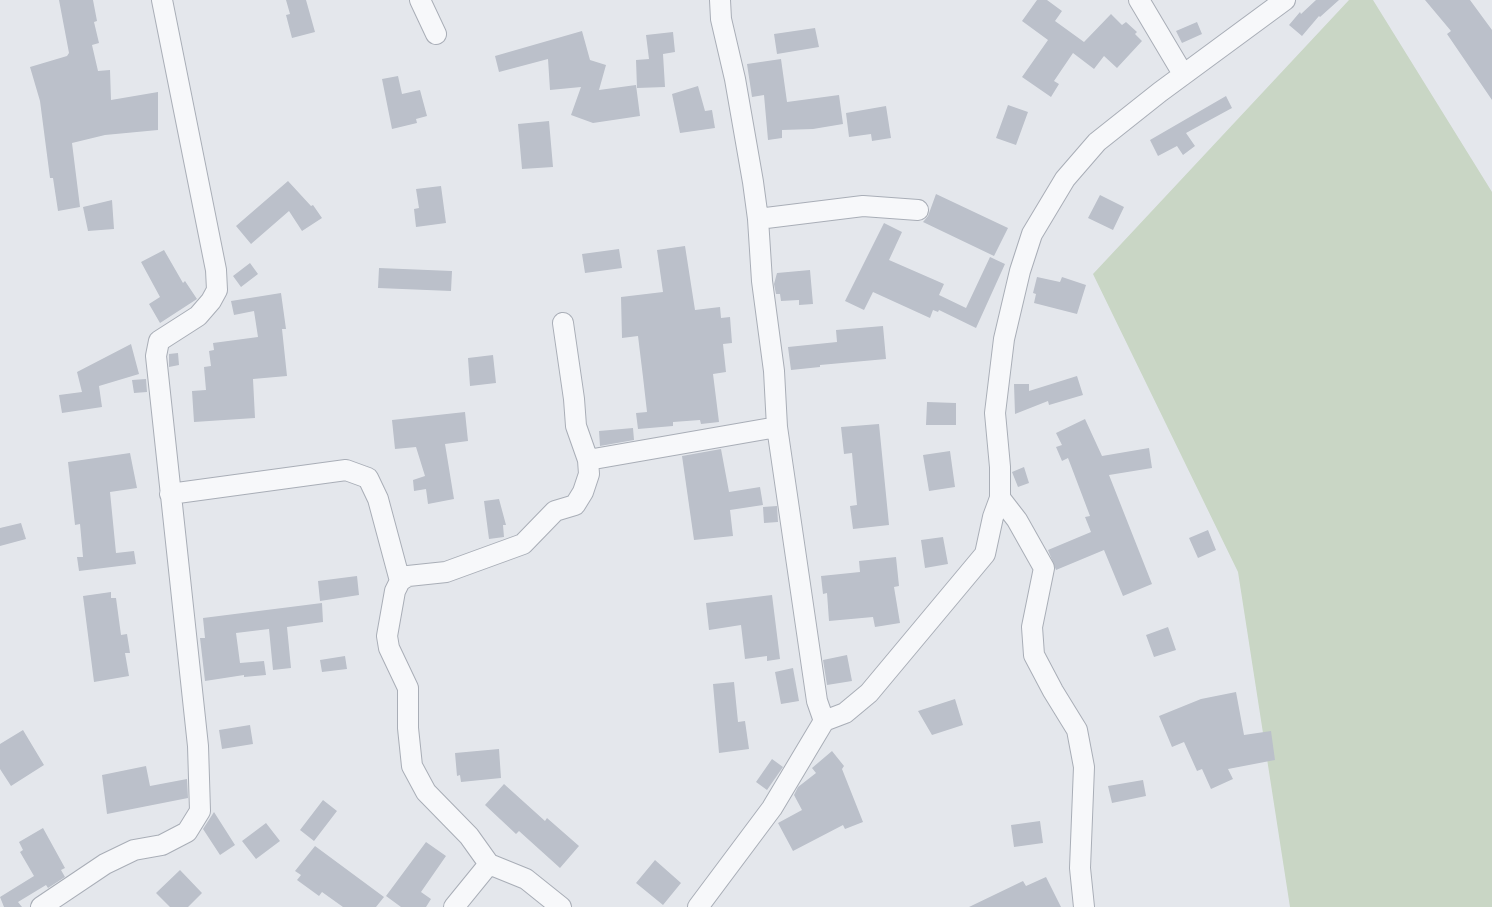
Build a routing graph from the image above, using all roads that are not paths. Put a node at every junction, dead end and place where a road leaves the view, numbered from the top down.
1 (162, 0) edge
2 (420, 0) edge
3 (720, 0) edge
4 (1139, 0) edge
5 (1285, 0) edge
6 (436, 34) dead end
7 (1183, 74) junction
8 (918, 210) dead end
9 (758, 219) junction
10 (563, 323) dead end
11 (777, 427) junction
12 (588, 460) junction
13 (170, 494) junction
14 (1000, 498) junction
15 (400, 581) junction
16 (824, 721) junction
17 (489, 864) junction
18 (41, 907) edge
19 (454, 907) edge
20 (561, 907) edge
21 (698, 907) edge
22 (1084, 907) edge

1 - 13 street
2 - 6 street
3 - 9 street
4 - 7 street
5 - 7 street
7 - 14 street
8 - 9 street
9 - 11 street
10 - 12 street
11 - 12 street
11 - 16 street
12 - 15 street
13 - 15 street
13 - 18 street
14 - 16 street
14 - 22 street
15 - 17 street
16 - 21 street
17 - 19 street
17 - 20 street

